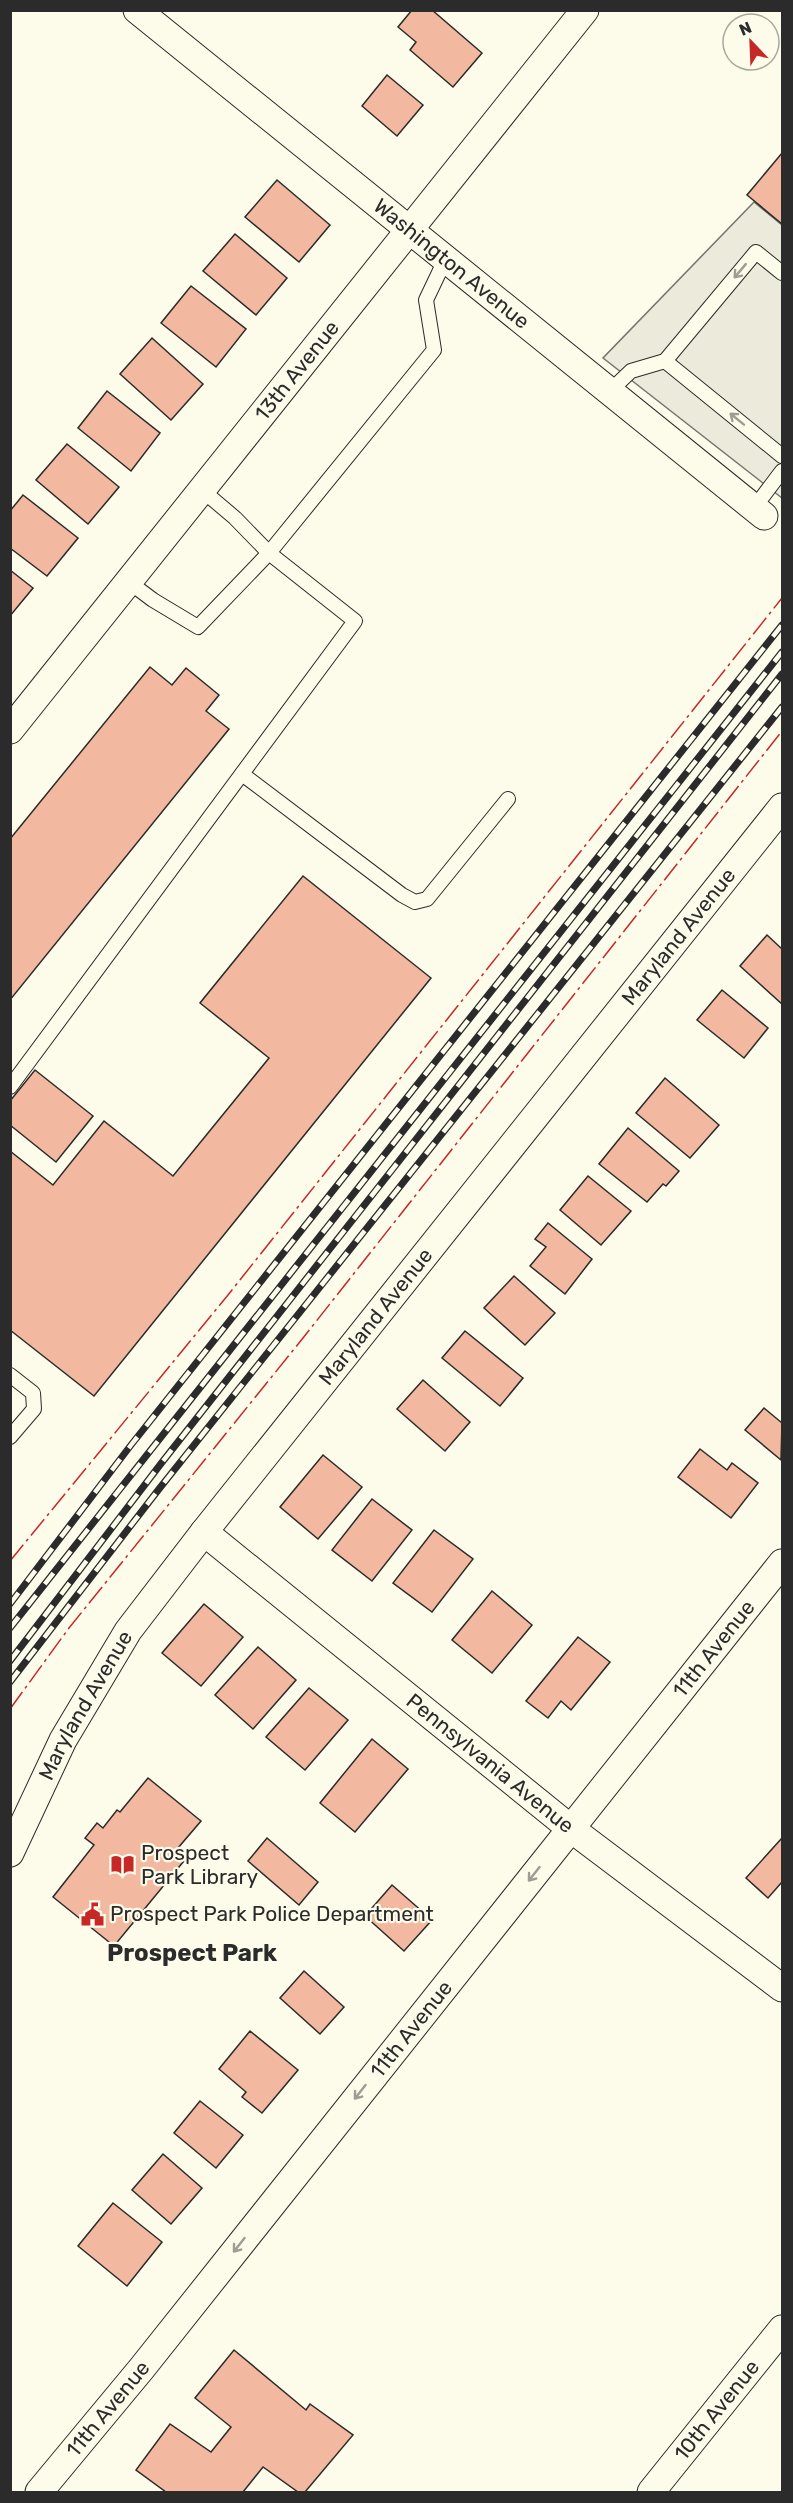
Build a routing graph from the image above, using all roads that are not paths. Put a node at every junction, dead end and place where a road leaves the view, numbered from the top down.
1 (137, 10) edge
2 (585, 10) edge
3 (409, 230) junction
4 (445, 260) junction
5 (783, 273) edge
6 (665, 361) junction
7 (609, 392) junction
8 (783, 456) edge
9 (783, 471) edge
10 (202, 490) junction
11 (759, 512) joint
12 (269, 553) junction
13 (129, 582) junction
14 (10, 730) edge
15 (242, 774) junction
16 (508, 799) dead end
17 (783, 807) edge
18 (10, 1087) edge
19 (10, 1375) edge
20 (10, 1437) edge
21 (204, 1532) junction
22 (783, 1563) edge
23 (570, 1828) junction
24 (10, 1853) edge
25 (783, 1988) edge
26 (783, 2329) edge
27 (39, 2493) edge
28 (651, 2493) edge

1 - 3 street, Washington Avenue
2 - 3 street, 13th Avenue
3 - 4 street, Washington Avenue
3 - 10 street, 13th Avenue
4 - 7 street, Washington Avenue
4 - 12 lane
5 -> 6 lane
6 - 7 lane
8 -> 6 lane
7 - 11 street, Washington Avenue
9 - 11 lane
10 - 12 lane
10 - 13 street, 13th Avenue
12 - 13 lane
12 - 15 lane
13 - 14 street, 13th Avenue
15 - 16 lane
15 - 18 lane
17 - 21 street, Maryland Avenue
19 - 20 lane
21 - 23 street, Pennsylvania Avenue
21 - 24 street, Maryland Avenue
22 - 23 street, 11th Avenue
23 - 25 street, Pennsylvania Avenue
23 -> 27 street, 11th Avenue
26 - 28 street, 10th Avenue

